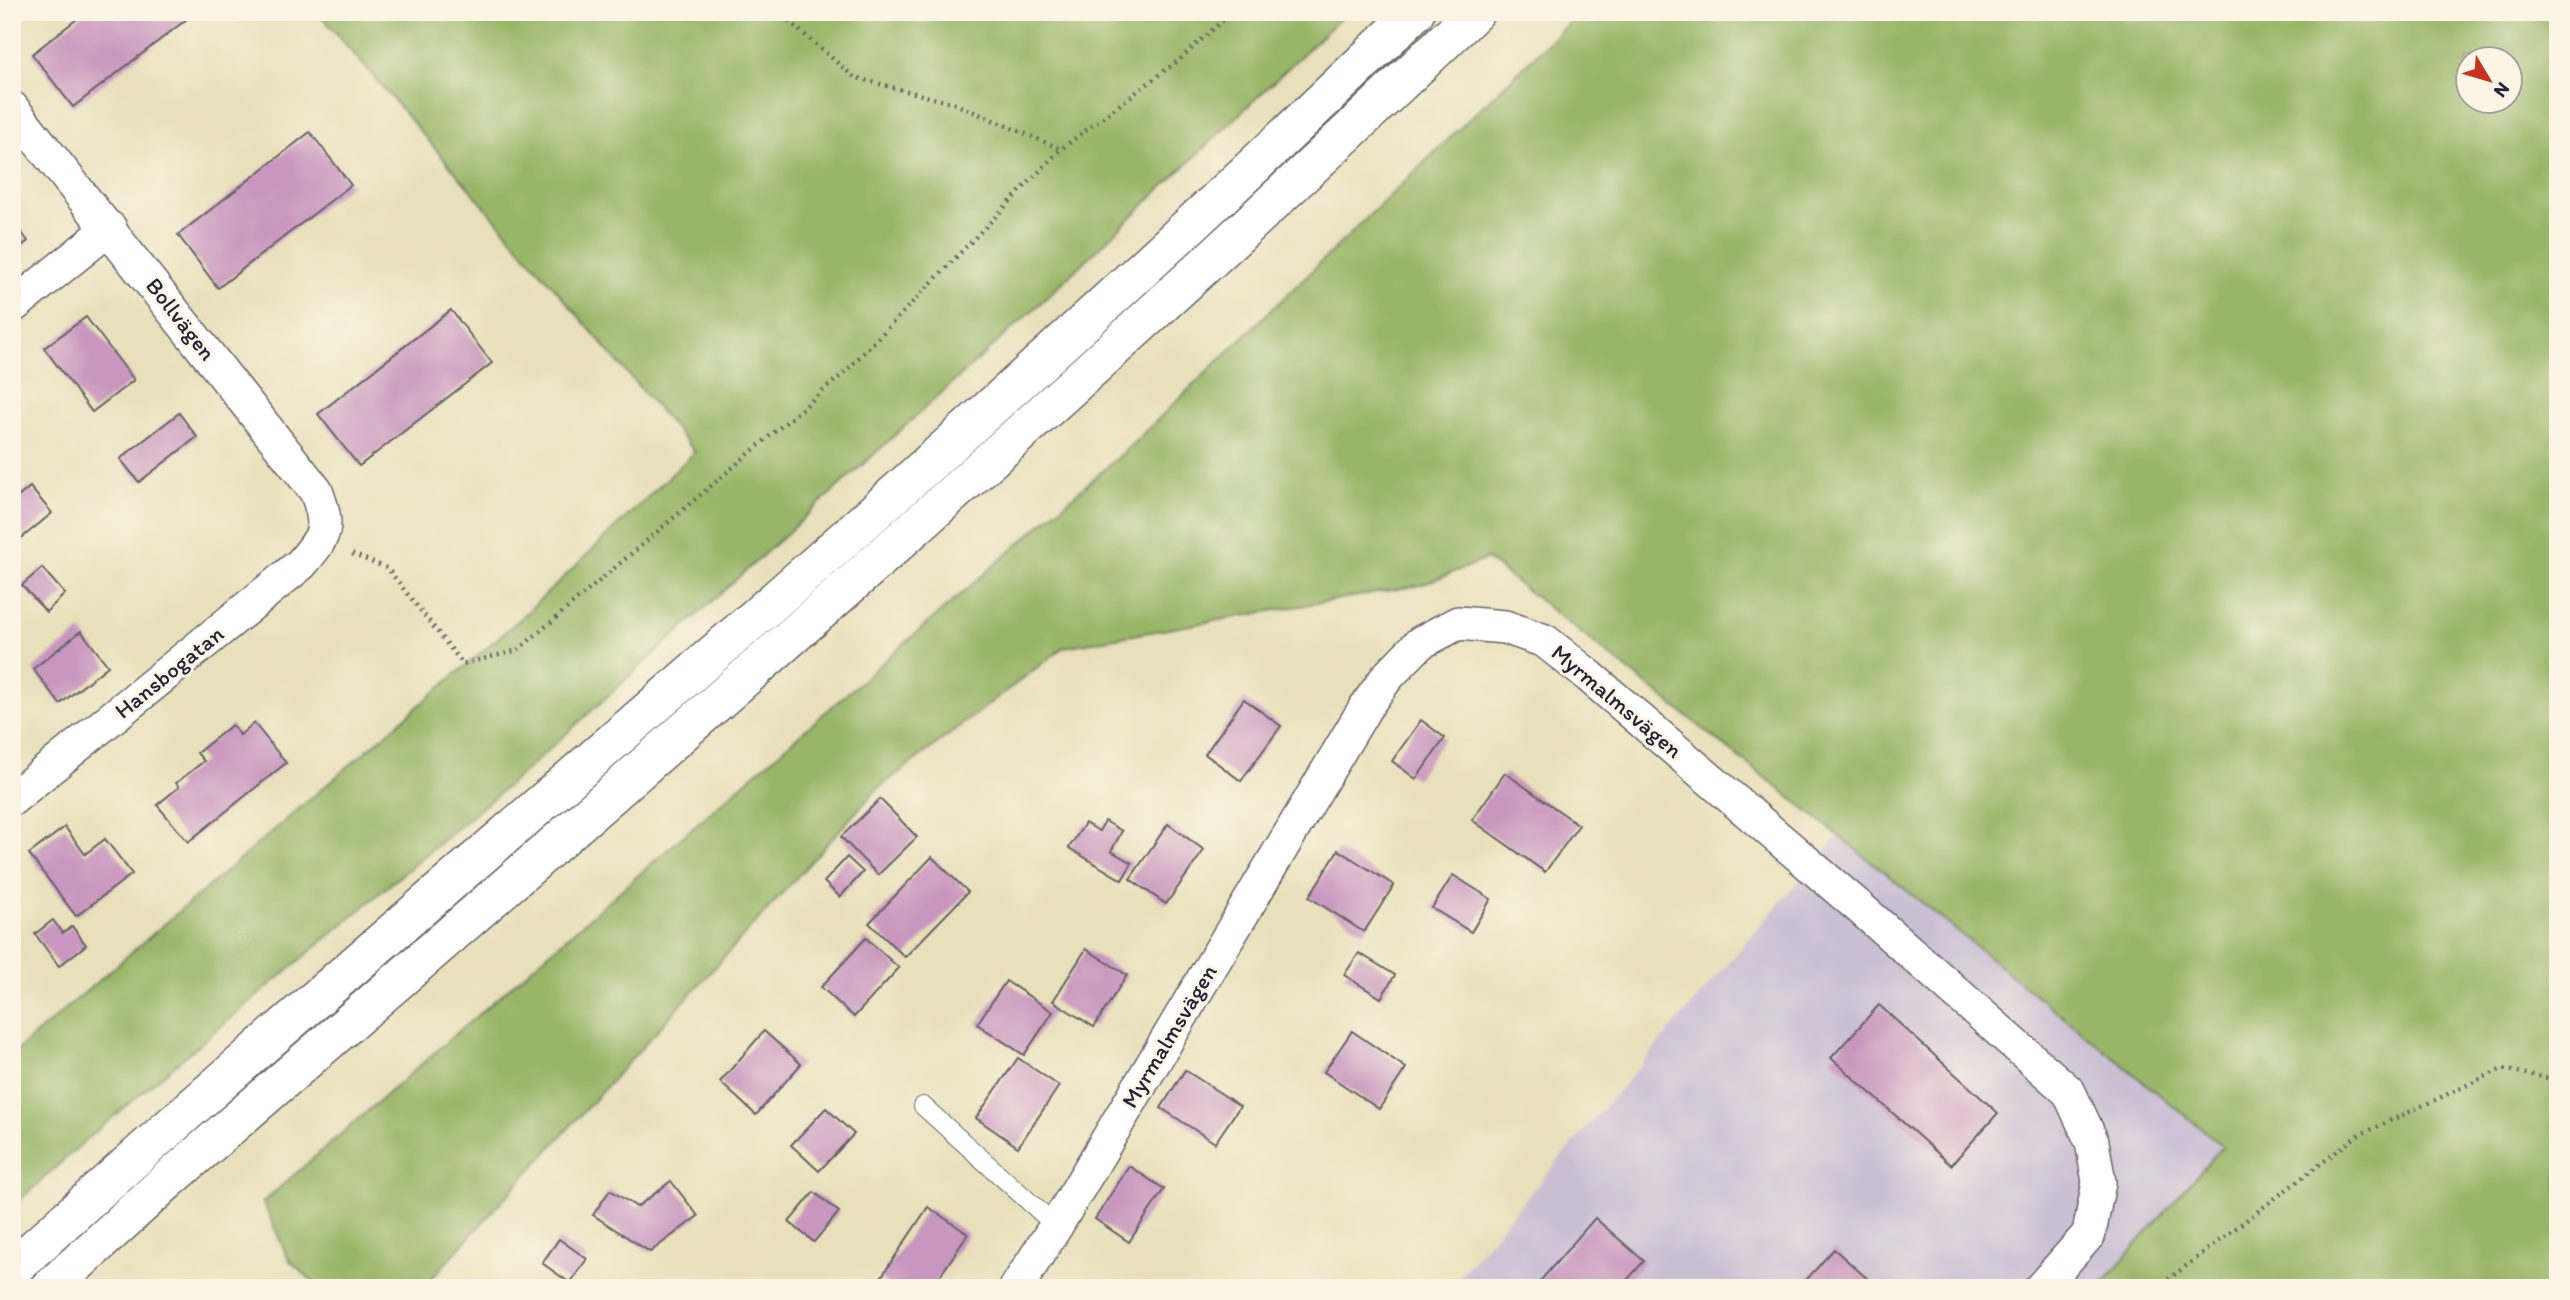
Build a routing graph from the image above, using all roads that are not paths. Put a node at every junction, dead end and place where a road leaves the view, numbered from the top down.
1 (1415, 12) edge
2 (1475, 12) edge
3 (12, 108) edge
4 (110, 228) junction
5 (12, 307) edge
6 (321, 541) joint
7 (12, 799) edge
8 (923, 1107) dead end
9 (1056, 1226) junction
10 (12, 1269) edge
11 (50, 1288) edge
12 (1016, 1288) edge
13 (2040, 1288) edge

1 - 10 highway
2 - 11 highway
3 - 4 street, Bollvägen
4 - 5 street
4 - 6 street, Bollvägen
6 - 7 street, Hansbogatan
8 - 9 lane
9 - 12 street, Myrmalmsvägen
9 - 13 street, Myrmalmsvägen

